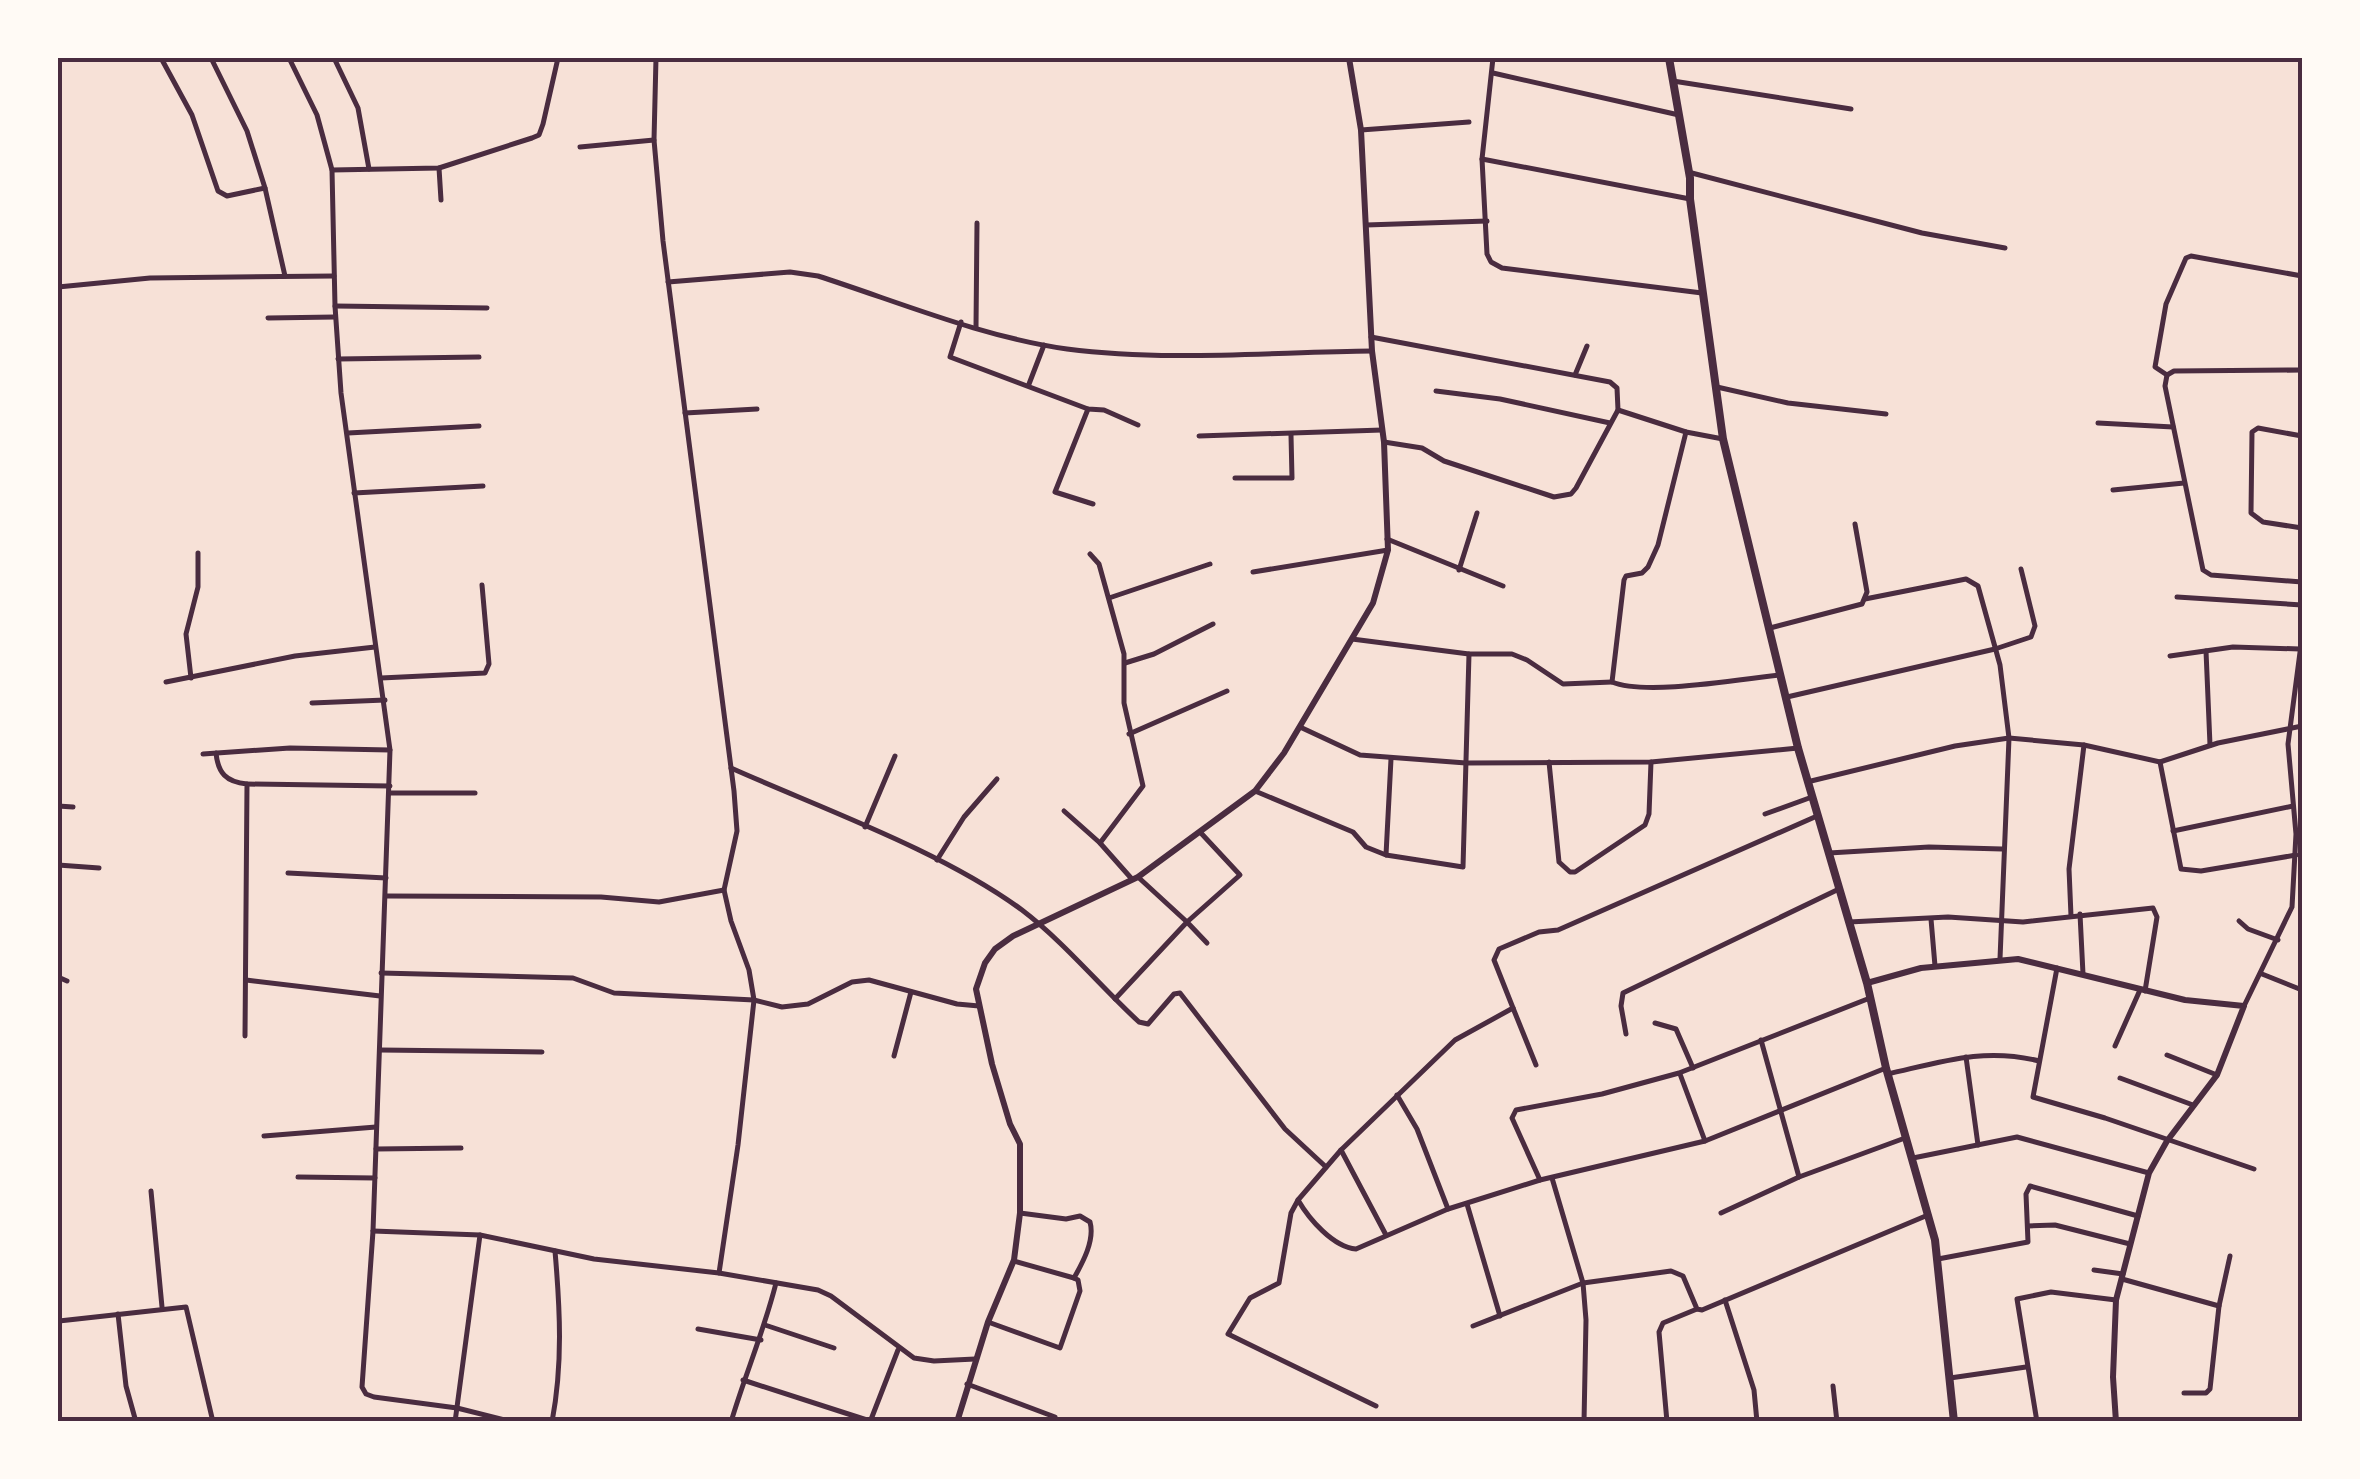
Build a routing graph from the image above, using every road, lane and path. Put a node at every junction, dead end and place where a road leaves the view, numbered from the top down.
1 (161, 58) edge
2 (211, 58) edge
3 (289, 58) edge
4 (334, 58) edge
5 (558, 58) edge
6 (656, 58) edge
7 (1349, 58) edge
8 (1494, 58) edge
9 (1669, 58) edge
10 (1944, 58) edge
11 (1967, 58) edge
12 (1493, 73) junction
13 (1673, 82) junction
14 (1851, 109) dead end
15 (1679, 115) junction
16 (1469, 122) dead end
17 (1362, 130) junction
18 (654, 140) junction
19 (580, 147) dead end
20 (1482, 159) junction
21 (439, 168) junction
22 (332, 170) junction
23 (369, 170) junction
24 (1688, 172) junction
25 (265, 188) junction
26 (1690, 199) junction
27 (441, 200) dead end
28 (1487, 221) junction
29 (977, 223) dead end
30 (1366, 224) junction
31 (2005, 248) dead end
32 (285, 276) junction
33 (334, 276) junction
34 (2302, 276) edge
35 (668, 282) junction
36 (58, 287) edge
37 (1705, 294) junction
38 (335, 306) junction
39 (487, 308) dead end
40 (335, 317) junction
41 (268, 318) dead end
42 (962, 322) junction
43 (976, 327) junction
44 (1371, 337) junction
45 (1044, 345) junction
46 (1587, 346) dead end
47 (1372, 351) junction
48 (479, 357) dead end
49 (338, 359) junction
50 (2302, 370) edge
51 (1575, 374) junction
52 (2167, 375) junction
53 (1029, 384) junction
54 (1717, 387) junction
55 (1436, 390) dead end
56 (757, 409) dead end
57 (1088, 410) junction
58 (1618, 410) junction
59 (685, 413) junction
60 (1886, 414) dead end
61 (1610, 423) junction
62 (2098, 423) dead end
63 (1138, 425) dead end
64 (480, 426) dead end
65 (2172, 426) junction
66 (1382, 430) junction
67 (1686, 432) junction
68 (346, 433) junction
69 (1291, 435) junction
70 (1199, 436) dead end
71 (2302, 436) edge
72 (1723, 439) junction
73 (1384, 442) junction
74 (1236, 478) dead end
75 (2184, 483) junction
76 (483, 486) dead end
77 (2113, 490) dead end
78 (354, 493) junction
79 (1092, 504) dead end
80 (1477, 514) dead end
81 (1855, 524) dead end
82 (2302, 528) edge
83 (1387, 539) junction
84 (1388, 550) junction
85 (198, 553) dead end
86 (1090, 554) dead end
87 (1210, 564) dead end
88 (2021, 569) dead end
89 (1460, 570) junction
90 (1253, 572) dead end
91 (2302, 582) edge
92 (482, 585) dead end
93 (1503, 586) dead end
94 (1109, 598) junction
95 (2177, 598) dead end
96 (1865, 599) junction
97 (2302, 605) edge
98 (1213, 624) dead end
99 (1770, 628) junction
100 (2302, 637) edge
101 (1352, 639) junction
102 (375, 647) junction
103 (1995, 649) junction
104 (2300, 649) edge
105 (2206, 650) junction
106 (1469, 654) junction
107 (2170, 656) dead end
108 (1125, 663) junction
109 (1780, 675) junction
110 (2299, 675) edge
111 (191, 678) junction
112 (381, 678) junction
113 (166, 682) dead end
114 (1612, 682) junction
115 (1227, 691) dead end
116 (1787, 697) junction
117 (385, 700) junction
118 (312, 703) dead end
119 (1300, 726) junction
120 (2302, 726) edge
121 (2288, 727) junction
122 (1128, 734) junction
123 (2009, 738) junction
124 (2084, 745) junction
125 (2210, 746) junction
126 (1798, 748) junction
127 (390, 750) junction
128 (216, 753) junction
129 (203, 754) dead end
130 (895, 756) dead end
131 (1391, 758) junction
132 (1549, 762) junction
133 (1651, 762) junction
134 (2160, 762) junction
135 (1466, 763) junction
136 (731, 768) junction
137 (997, 778) dead end
138 (1807, 782) junction
139 (246, 784) junction
140 (390, 790) junction
141 (1255, 791) junction
142 (474, 793) dead end
143 (1812, 798) junction
144 (58, 806) edge
145 (2293, 806) junction
146 (72, 807) dead end
147 (1064, 811) dead end
148 (1765, 814) dead end
149 (1817, 816) junction
150 (865, 828) junction
151 (2172, 831) junction
152 (1200, 832) junction
153 (2299, 834) edge
154 (1100, 843) junction
155 (2002, 849) junction
156 (1829, 853) junction
157 (2296, 855) junction
158 (1386, 856) junction
159 (936, 860) junction
160 (58, 865) edge
161 (99, 868) dead end
162 (288, 872) dead end
163 (1134, 877) junction
164 (386, 878) junction
165 (1839, 889) junction
166 (724, 890) junction
167 (386, 896) junction
168 (2080, 914) junction
169 (2071, 916) junction
170 (1931, 918) junction
171 (2239, 920) dead end
172 (1187, 922) junction
173 (1849, 922) junction
174 (1999, 922) junction
175 (1038, 924) junction
176 (2278, 940) junction
177 (1208, 943) dead end
178 (2000, 959) junction
179 (1935, 966) junction
180 (2057, 968) junction
181 (381, 973) junction
182 (2083, 974) junction
183 (2262, 974) junction
184 (58, 978) edge
185 (246, 980) junction
186 (67, 981) dead end
187 (1866, 983) junction
188 (2143, 990) junction
189 (2302, 990) edge
190 (911, 992) junction
191 (380, 996) junction
192 (1870, 998) junction
193 (754, 1000) junction
194 (1114, 1000) junction
195 (979, 1006) junction
196 (2244, 1006) junction
197 (1513, 1008) junction
198 (1655, 1023) dead end
199 (1626, 1034) dead end
200 (245, 1036) dead end
201 (1761, 1040) junction
202 (2115, 1046) dead end
203 (378, 1050) junction
204 (542, 1052) dead end
205 (894, 1056) dead end
206 (1966, 1056) junction
207 (2167, 1056) dead end
208 (2039, 1061) junction
209 (1536, 1065) dead end
210 (1693, 1068) junction
211 (1887, 1071) junction
212 (1679, 1073) junction
213 (2217, 1075) junction
214 (2120, 1078) dead end
215 (1397, 1096) junction
216 (2193, 1105) junction
217 (1780, 1109) junction
218 (376, 1127) junction
219 (264, 1136) dead end
220 (1908, 1137) junction
221 (1705, 1141) junction
222 (2167, 1141) junction
223 (1978, 1145) junction
224 (461, 1148) dead end
225 (376, 1149) junction
226 (1341, 1150) junction
227 (1913, 1158) junction
228 (1326, 1166) junction
229 (2254, 1169) dead end
230 (2149, 1173) junction
231 (298, 1177) dead end
232 (1799, 1177) junction
233 (375, 1178) junction
234 (1552, 1178) junction
235 (1540, 1180) junction
236 (151, 1190) dead end
237 (1298, 1200) junction
238 (1466, 1203) junction
239 (1448, 1210) junction
240 (1020, 1212) junction
241 (1721, 1213) dead end
242 (1929, 1214) junction
243 (2138, 1216) junction
244 (2028, 1226) junction
245 (373, 1230) junction
246 (480, 1235) junction
247 (1386, 1235) junction
248 (2130, 1244) junction
249 (555, 1251) junction
250 (2230, 1256) dead end
251 (1938, 1259) junction
252 (1014, 1260) junction
253 (2094, 1270) dead end
254 (719, 1272) junction
255 (2122, 1276) junction
256 (1074, 1278) junction
257 (776, 1283) junction
258 (1583, 1283) junction
259 (1725, 1300) junction
260 (2116, 1300) junction
261 (58, 1305) edge
262 (2219, 1306) junction
263 (162, 1308) junction
264 (1696, 1309) junction
265 (118, 1314) junction
266 (1500, 1316) junction
267 (59, 1321) edge
268 (988, 1322) junction
269 (765, 1325) junction
270 (1473, 1326) dead end
271 (698, 1329) dead end
272 (58, 1335) edge
273 (761, 1340) junction
274 (834, 1348) dead end
275 (898, 1349) junction
276 (975, 1359) junction
277 (2026, 1366) junction
278 (1949, 1378) junction
279 (743, 1380) junction
280 (968, 1384) junction
281 (1833, 1386) dead end
282 (2184, 1393) dead end
283 (1376, 1406) dead end
284 (457, 1408) junction
285 (1055, 1417) dead end
286 (870, 1421) edge
287 (136, 1422) edge
288 (213, 1422) edge
289 (454, 1422) edge
290 (513, 1422) edge
291 (552, 1422) edge
292 (731, 1422) edge
293 (957, 1422) edge
294 (1584, 1422) edge
295 (1666, 1422) edge
296 (1757, 1422) edge
297 (1837, 1422) edge
298 (1954, 1422) edge
299 (2037, 1422) edge
300 (2116, 1422) edge

1 - 25 street
2 - 25 street
3 - 22 street
4 - 23 street
5 - 21 street
6 - 18 street
7 - 17 street
8 - 12 street
9 - 13 main road
10 - 11 street
12 - 15 street
12 - 20 street
13 - 14 street
13 - 15 main road
15 - 24 main road
16 - 17 street
17 - 30 street
18 - 19 street
18 - 35 street
20 - 26 street
20 - 28 street
21 - 23 street
21 - 27 street
22 - 23 street
22 - 33 street
24 - 26 main road
24 - 31 street
25 - 32 street
26 - 37 main road
28 - 30 street
28 - 37 street
29 - 43 street
30 - 44 street
32 - 33 street
32 - 36 street
33 - 38 street
34 - 52 street
35 - 42 street
35 - 59 street
37 - 54 main road
38 - 39 street
38 - 40 street
40 - 41 street
40 - 49 street
42 - 43 street
42 - 53 street
43 - 45 street
44 - 47 street
44 - 51 street
45 - 47 street
45 - 53 street
46 - 51 street
47 - 66 street
48 - 49 street
49 - 68 street
50 - 52 street
51 - 58 street
52 - 65 street
53 - 57 street
54 - 60 street
54 - 72 main road
55 - 61 street
56 - 59 street
57 - 63 street
57 - 79 street
58 - 61 street
58 - 67 street
59 - 136 street
61 - 73 street
62 - 65 street
64 - 68 street
65 - 75 street
66 - 69 street
66 - 73 street
67 - 72 street
67 - 114 street
68 - 78 street
69 - 70 street
69 - 74 street
71 - 82 street
72 - 99 main road
73 - 83 street
75 - 77 street
75 - 91 street
76 - 78 street
78 - 102 street
80 - 89 street
81 - 96 street
83 - 84 street
83 - 89 street
84 - 90 street
84 - 101 street
85 - 111 street
86 - 94 street
87 - 94 street
88 - 103 street
89 - 93 street
92 - 112 street
94 - 108 street
95 - 97 street
96 - 99 street
96 - 103 street
98 - 108 street
99 - 109 main road
100 - 104 street
101 - 106 street
101 - 119 street
102 - 111 street
102 - 112 street
103 - 116 street
103 - 123 street
104 - 105 street
104 - 110 street
105 - 107 street
105 - 125 street
106 - 114 street
106 - 135 street
108 - 122 street
109 - 114 street
109 - 116 main road
110 - 121 street
111 - 113 street
112 - 117 street
115 - 122 street
116 - 126 main road
117 - 118 street
117 - 127 street
119 - 131 street
119 - 141 street
120 - 121 street
121 - 125 street
121 - 145 street
122 - 154 street
123 - 124 street
123 - 138 street
123 - 155 street
124 - 134 street
124 - 169 street
125 - 134 street
126 - 133 street
126 - 138 main road
127 - 128 street
127 - 140 street
128 - 129 street
128 - 139 street
130 - 150 street
131 - 135 street
131 - 158 street
132 - 133 street
132 - 133 street
132 - 135 street
134 - 151 street
135 - 158 street
136 - 150 street
136 - 166 street
137 - 159 street
138 - 143 main road
139 - 140 street
139 - 185 street
140 - 142 street
140 - 164 street
141 - 152 street
141 - 158 street
143 - 148 street
143 - 149 main road
144 - 146 street
145 - 151 street
145 - 153 street
147 - 154 street
149 - 156 main road
149 - 197 street
150 - 159 street
151 - 157 street
152 - 163 street
152 - 172 street
153 - 157 street
154 - 163 street
155 - 156 street
155 - 174 street
156 - 165 main road
157 - 176 street
159 - 175 street
160 - 161 street
162 - 164 street
163 - 172 street
163 - 175 street
164 - 167 street
165 - 173 main road
165 - 199 street
166 - 167 street
166 - 193 street
167 - 181 street
168 - 169 street
168 - 182 street
168 - 188 street
169 - 174 street
170 - 173 street
170 - 174 street
170 - 179 street
171 - 176 street
172 - 177 street
172 - 194 street
173 - 187 main road
174 - 178 street
175 - 194 street
175 - 195 street
176 - 183 street
178 - 179 street
178 - 180 street
179 - 187 street
180 - 182 street
180 - 208 street
181 - 191 street
181 - 193 street
182 - 188 street
183 - 189 street
183 - 196 street
184 - 186 street
185 - 191 street
185 - 200 street
187 - 192 main road
188 - 196 street
188 - 202 street
190 - 193 street
190 - 195 street
190 - 205 street
191 - 203 street
192 - 201 street
192 - 211 main road
193 - 254 street
194 - 228 street
195 - 240 street
196 - 213 street
197 - 209 street
197 - 215 street
198 - 210 street
201 - 210 street
201 - 217 street
203 - 204 street
203 - 218 street
206 - 208 street
206 - 211 street
206 - 223 street
207 - 213 street
208 - 222 street
210 - 212 street
211 - 217 street
211 - 220 main road
212 - 221 street
212 - 235 street
213 - 216 street
214 - 216 street
215 - 226 street
215 - 239 street
216 - 222 street
217 - 221 street
217 - 232 street
218 - 219 street
218 - 225 street
220 - 227 main road
220 - 232 street
221 - 234 street
222 - 229 street
222 - 230 street
223 - 227 street
223 - 230 street
224 - 225 street
225 - 233 street
226 - 228 street
226 - 247 street
227 - 242 main road
228 - 237 street
230 - 243 street
231 - 233 street
232 - 241 street
233 - 245 street
234 - 235 street
234 - 258 street
235 - 238 street
236 - 263 street
237 - 247 street
237 - 283 street
238 - 239 street
238 - 266 street
239 - 247 street
240 - 252 street
240 - 256 street
242 - 251 main road
242 - 259 street
243 - 244 street
243 - 248 street
244 - 248 street
244 - 251 street
245 - 246 street
245 - 284 street
246 - 249 street
246 - 284 street
248 - 255 street
249 - 254 street
249 - 291 street
250 - 262 street
251 - 278 main road
252 - 256 street
252 - 268 street
253 - 255 street
254 - 257 street
255 - 260 street
255 - 262 street
256 - 268 street
257 - 269 street
257 - 275 street
258 - 264 street
258 - 266 street
258 - 294 street
259 - 264 street
259 - 296 street
260 - 277 street
260 - 300 street
261 - 267 street
262 - 282 street
263 - 265 street
263 - 288 street
264 - 295 street
265 - 267 street
265 - 287 street
266 - 270 street
267 - 272 street
268 - 276 street
269 - 273 street
269 - 274 street
271 - 273 street
273 - 279 street
275 - 276 street
275 - 286 street
276 - 280 street
277 - 278 street
277 - 299 street
278 - 298 main road
279 - 286 street
279 - 292 street
280 - 285 street
280 - 293 street
281 - 297 street
284 - 289 street
284 - 290 street

